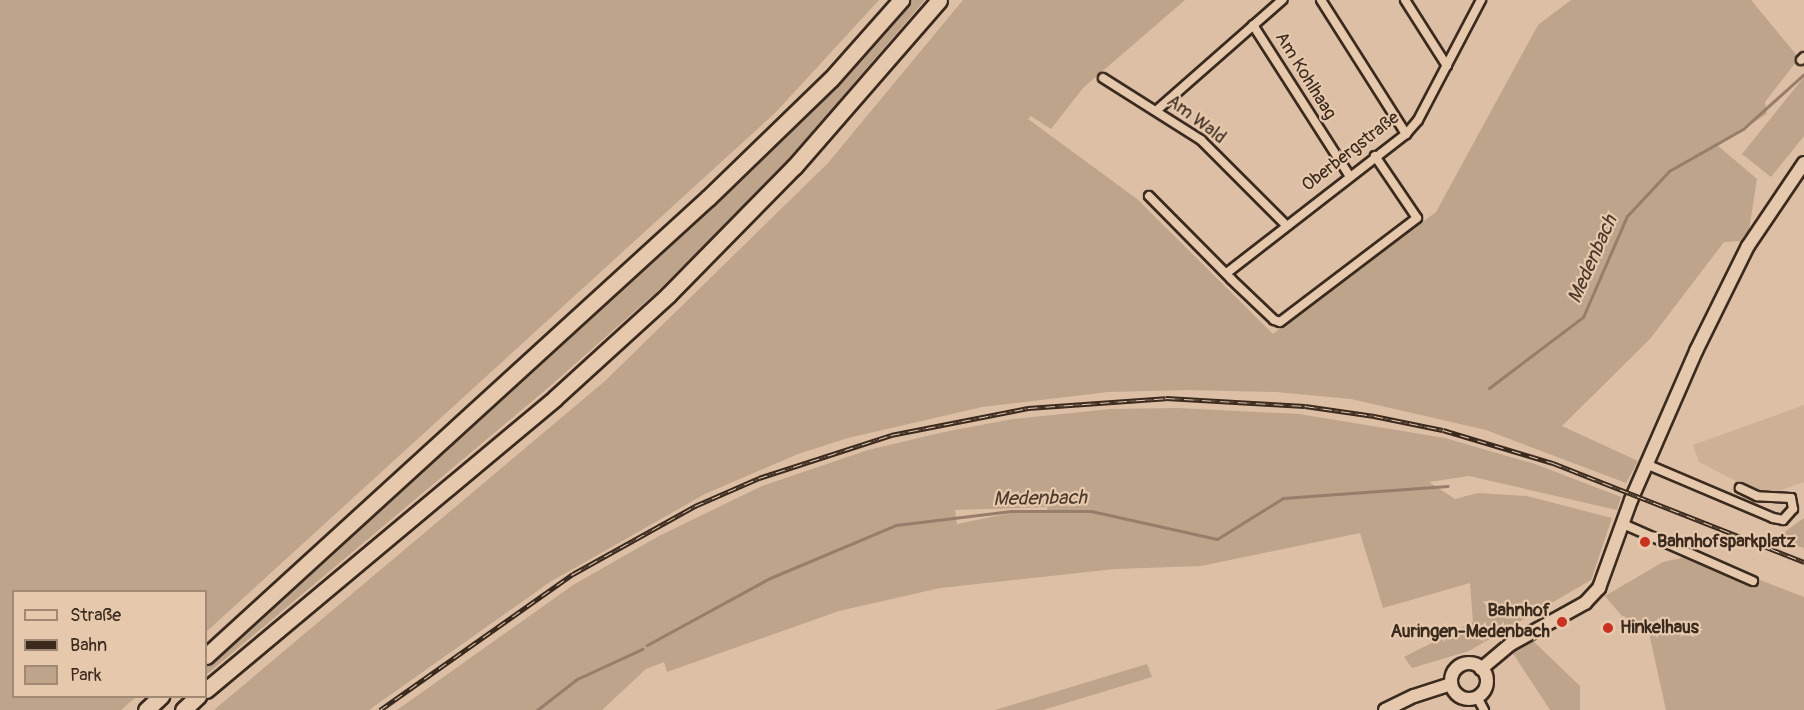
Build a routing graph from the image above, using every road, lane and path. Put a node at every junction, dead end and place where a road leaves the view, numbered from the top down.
1 (902, 0) edge
2 (939, 0) edge
3 (1282, 0) edge
4 (1321, 0) edge
5 (1405, 0) edge
6 (1481, 0) edge
7 (1253, 25) junction
8 (1447, 66) junction
9 (1103, 78) dead end
10 (1157, 110) junction
11 (1406, 134) junction
12 (1375, 156) junction
13 (1804, 163) edge
14 (1349, 176) junction
15 (1149, 196) dead end
16 (1286, 225) junction
17 (1228, 272) junction
18 (1646, 464) junction
19 (1740, 488) dead end
20 (1623, 524) junction
21 (1753, 581) dead end
22 (207, 655) edge
23 (1481, 669) junction
24 (1451, 684) junction
25 (207, 689) edge
26 (1477, 697) junction
27 (159, 698) edge
28 (196, 698) edge
29 (146, 710) edge
30 (183, 710) edge
31 (1385, 710) edge
32 (1484, 710) edge

1 - 22 highway
2 - 25 highway
3 - 7 street
4 - 11 street
5 - 8 street
6 - 8 street, Oberbergstraße
7 - 10 street
7 - 14 street, Am Kohlhaag
8 - 11 street, Oberbergstraße
9 - 10 street, Am Wald
10 - 16 street, Am Wald
11 - 12 street, Oberbergstraße
12 - 14 street, Oberbergstraße
12 - 17 street
13 - 18 main road
14 - 16 street, Oberbergstraße
15 - 17 street
16 - 17 street, Oberbergstraße
18 - 19 street
18 - 20 main road
20 - 21 street
20 - 23 main road
23 - 24 main road
23 - 26 main road
24 - 26 main road
24 - 31 main road
26 - 32 street
27 - 29 highway
28 - 30 highway

